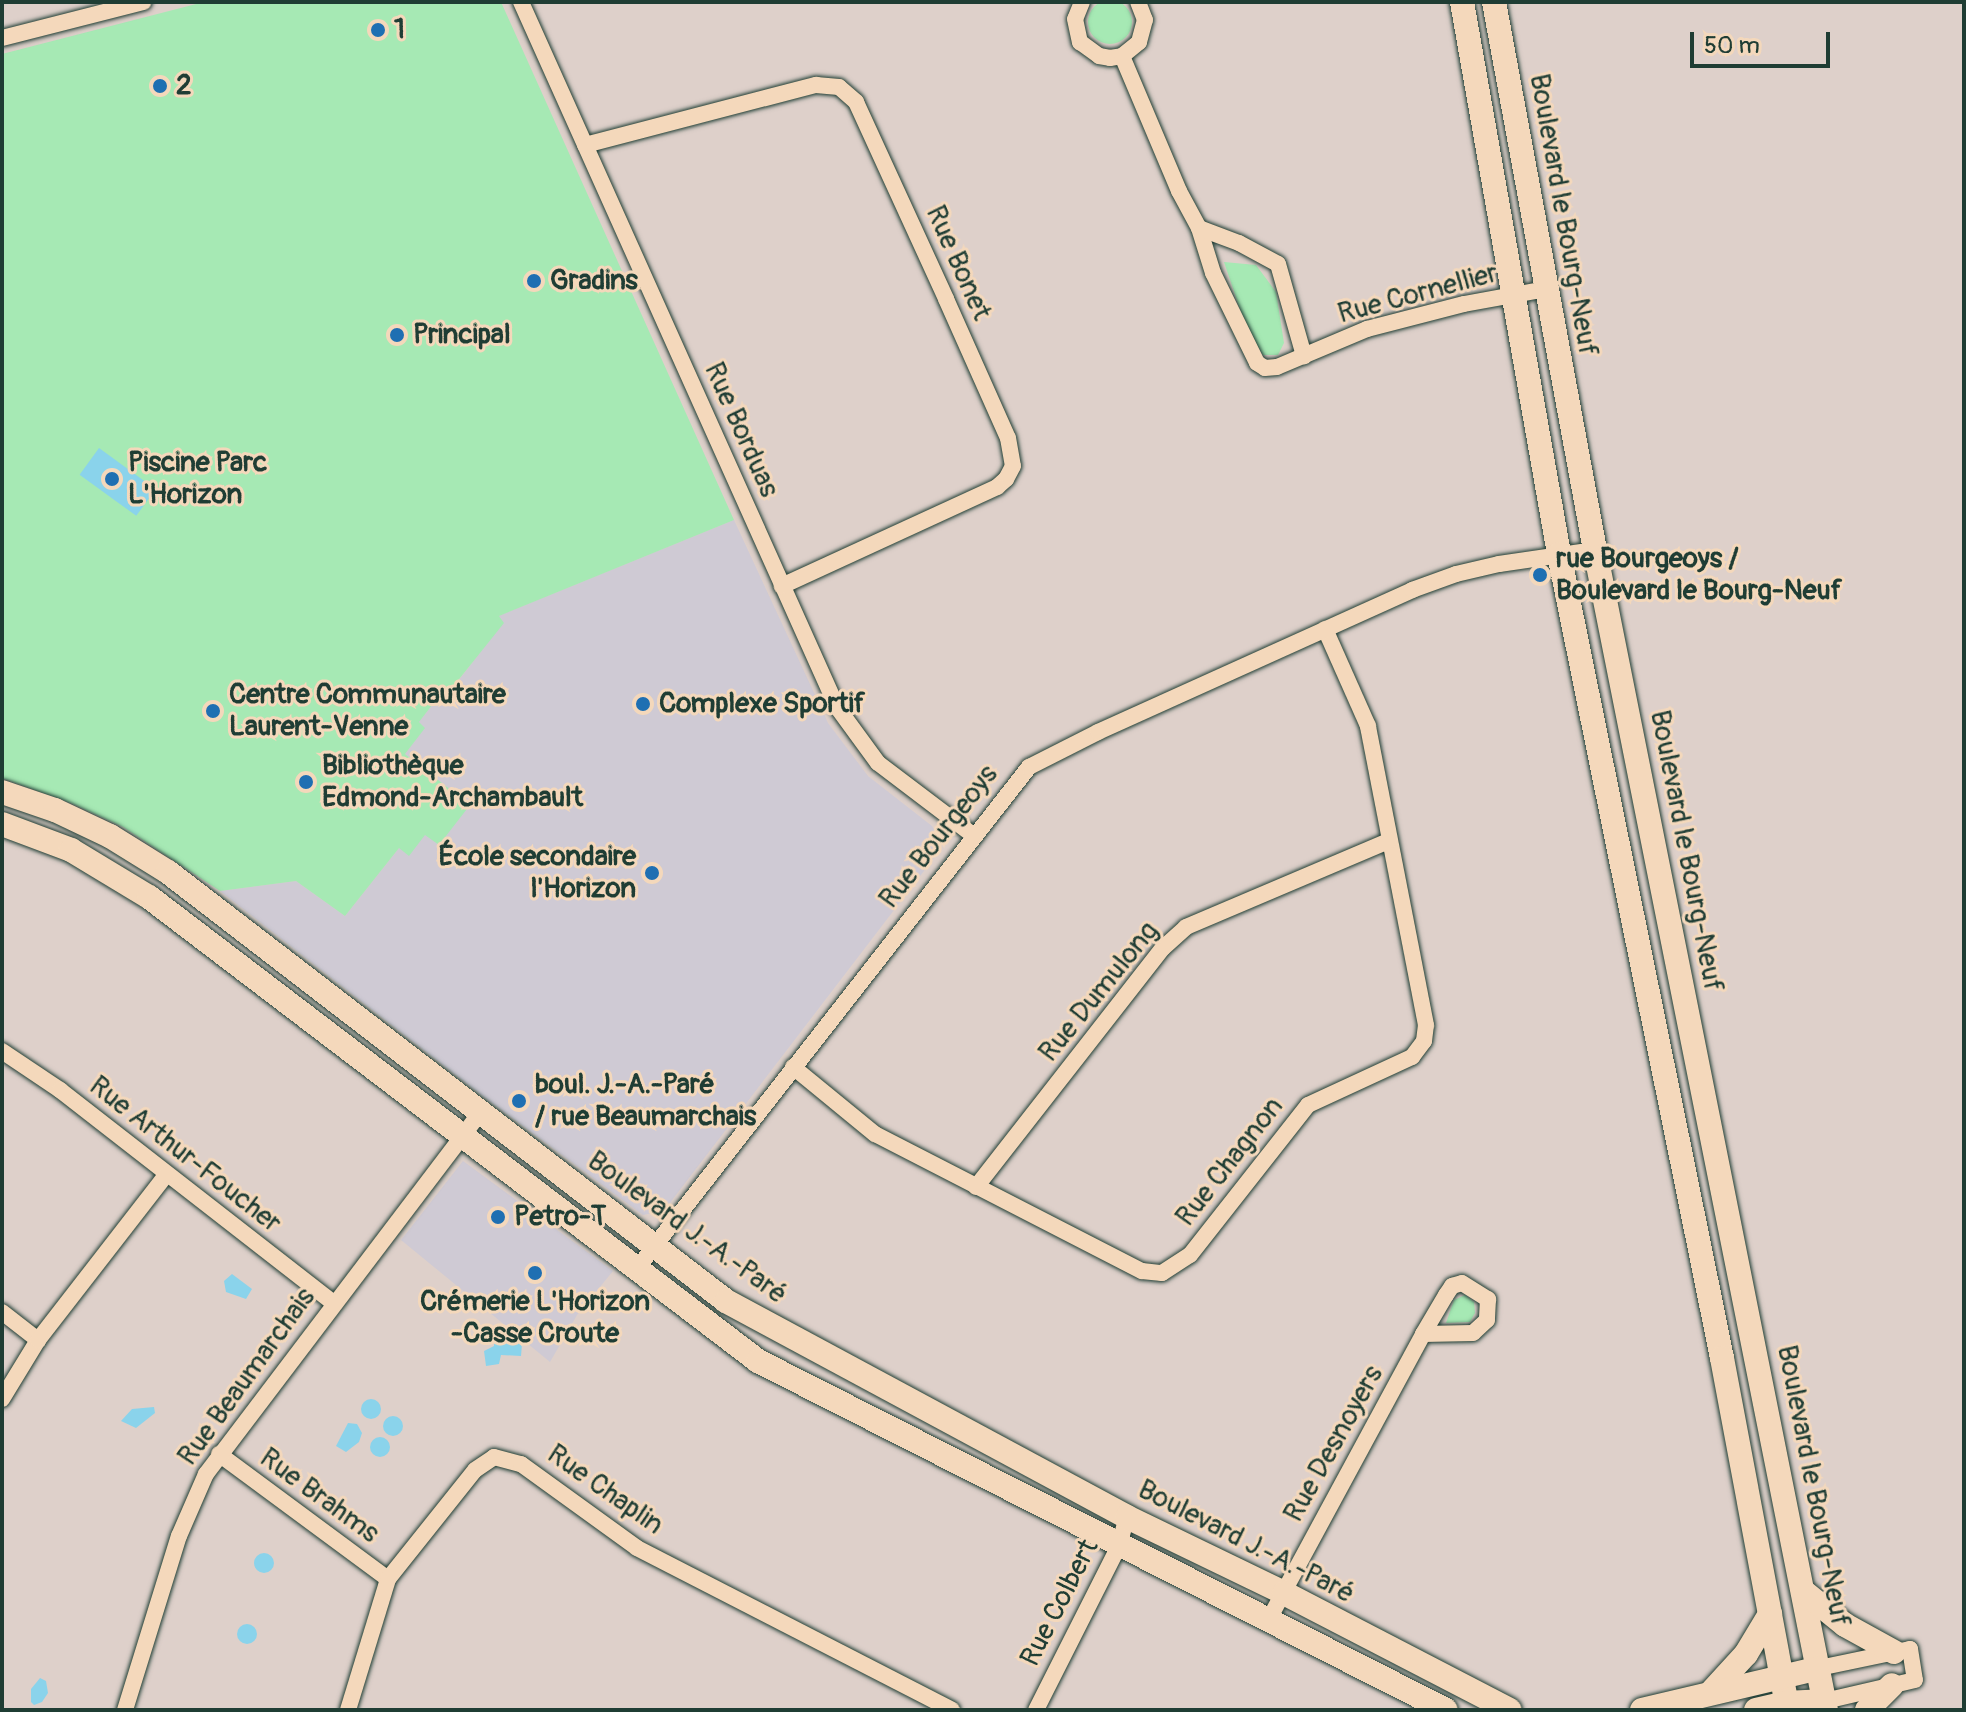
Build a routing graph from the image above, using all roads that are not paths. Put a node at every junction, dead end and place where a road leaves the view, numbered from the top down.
1 (143, 2) edge
2 (521, 2) edge
3 (1082, 2) edge
4 (1138, 2) edge
5 (1462, 2) edge
6 (1494, 2) edge
7 (2, 38) edge
8 (1122, 56) junction
9 (585, 145) junction
10 (1199, 228) junction
11 (1546, 289) junction
12 (1513, 296) junction
13 (1304, 356) junction
14 (1595, 550) junction
15 (1559, 554) junction
16 (782, 586) junction
17 (1325, 629) junction
18 (2, 792) edge
19 (2, 824) edge
20 (973, 835) junction
21 (1389, 841) junction
22 (2, 1051) edge
23 (793, 1067) junction
24 (481, 1112) junction
25 (462, 1137) junction
26 (166, 1175) junction
27 (976, 1187) junction
28 (655, 1246) junction
29 (635, 1271) junction
30 (334, 1303) junction
31 (2, 1312) edge
32 (1423, 1334) dead end
33 (38, 1340) junction
34 (2, 1399) edge
35 (219, 1454) junction
36 (1127, 1517) junction
37 (1119, 1546) junction
38 (388, 1579) junction
39 (1803, 1591) junction
40 (1284, 1593) junction
41 (1770, 1614) junction
42 (1268, 1621) junction
43 (1902, 1650) junction
44 (1819, 1668) junction
45 (1782, 1676) junction
46 (1903, 1683) junction
47 (1711, 1692) junction
48 (1825, 1705) edge
49 (1787, 1706) edge
50 (125, 1710) edge
51 (348, 1710) edge
52 (952, 1710) edge
53 (1036, 1710) edge
54 (1446, 1710) edge
55 (1510, 1710) edge
56 (1642, 1710) edge
57 (1756, 1710) edge
58 (1867, 1710) edge

1 - 7 street
2 - 9 street, Rue Borduas
3 - 8 street
4 - 8 street
5 - 12 street
6 - 11 street, Boulevard le Bourg-Neuf
8 - 10 street, Rue Cornellier
9 - 16 street, Rue Borduas
9 - 16 street, Rue Bonet
10 - 13 street
10 - 13 street, Rue Cornellier
11 - 12 street, Rue Cornellier
11 - 14 street, Boulevard le Bourg-Neuf
12 - 13 street, Rue Cornellier
12 - 15 street
14 - 15 street, Rue Bourgeoys
14 - 39 street, Boulevard le Bourg-Neuf
15 - 17 street, Rue Bourgeoys
15 - 41 street
16 - 20 street, Rue Borduas
17 - 20 street, Rue Bourgeoys
17 - 21 street, Rue Chagnon
18 - 24 street, Boulevard J.-A.-Paré
19 - 25 street
20 - 23 street, Rue Bourgeoys
21 - 27 street, Rue Dumulong
21 - 27 street, Rue Chagnon
22 - 26 street, Rue Arthur-Foucher
23 - 27 street, Rue Chagnon
23 - 28 street, Rue Bourgeoys
24 - 25 street, Rue Beaumarchais
24 - 28 street, Boulevard J.-A.-Paré
25 - 29 street
25 - 30 street, Rue Beaumarchais
26 - 30 street, Rue Arthur-Foucher
26 - 33 street
28 - 29 street, Rue Bourgeoys
28 - 36 street, Boulevard J.-A.-Paré
29 - 37 street
30 - 35 street, Rue Beaumarchais
31 - 33 street
32 - 40 street, Rue Desnoyers
33 - 34 street
35 - 38 street, Rue Brahms
35 - 50 street, Rue Beaumarchais
36 - 37 street, Rue Colbert
36 - 40 street, Boulevard J.-A.-Paré
37 - 42 street
37 - 53 street, Rue Colbert
38 - 51 street, Rue Chaplin
38 - 52 street, Rue Chaplin
39 - 43 street
39 - 44 street, Boulevard le Bourg-Neuf
40 - 42 street, Rue Desnoyers
40 - 55 street, Boulevard J.-A.-Paré
41 - 45 street
41 - 47 street
42 - 54 street
43 - 44 street
43 - 46 street
44 - 45 street
44 - 48 street, Boulevard le Bourg-Neuf
45 - 47 street
45 - 49 street
46 - 48 street
46 - 58 street
47 - 56 street
48 - 49 street
49 - 57 street

